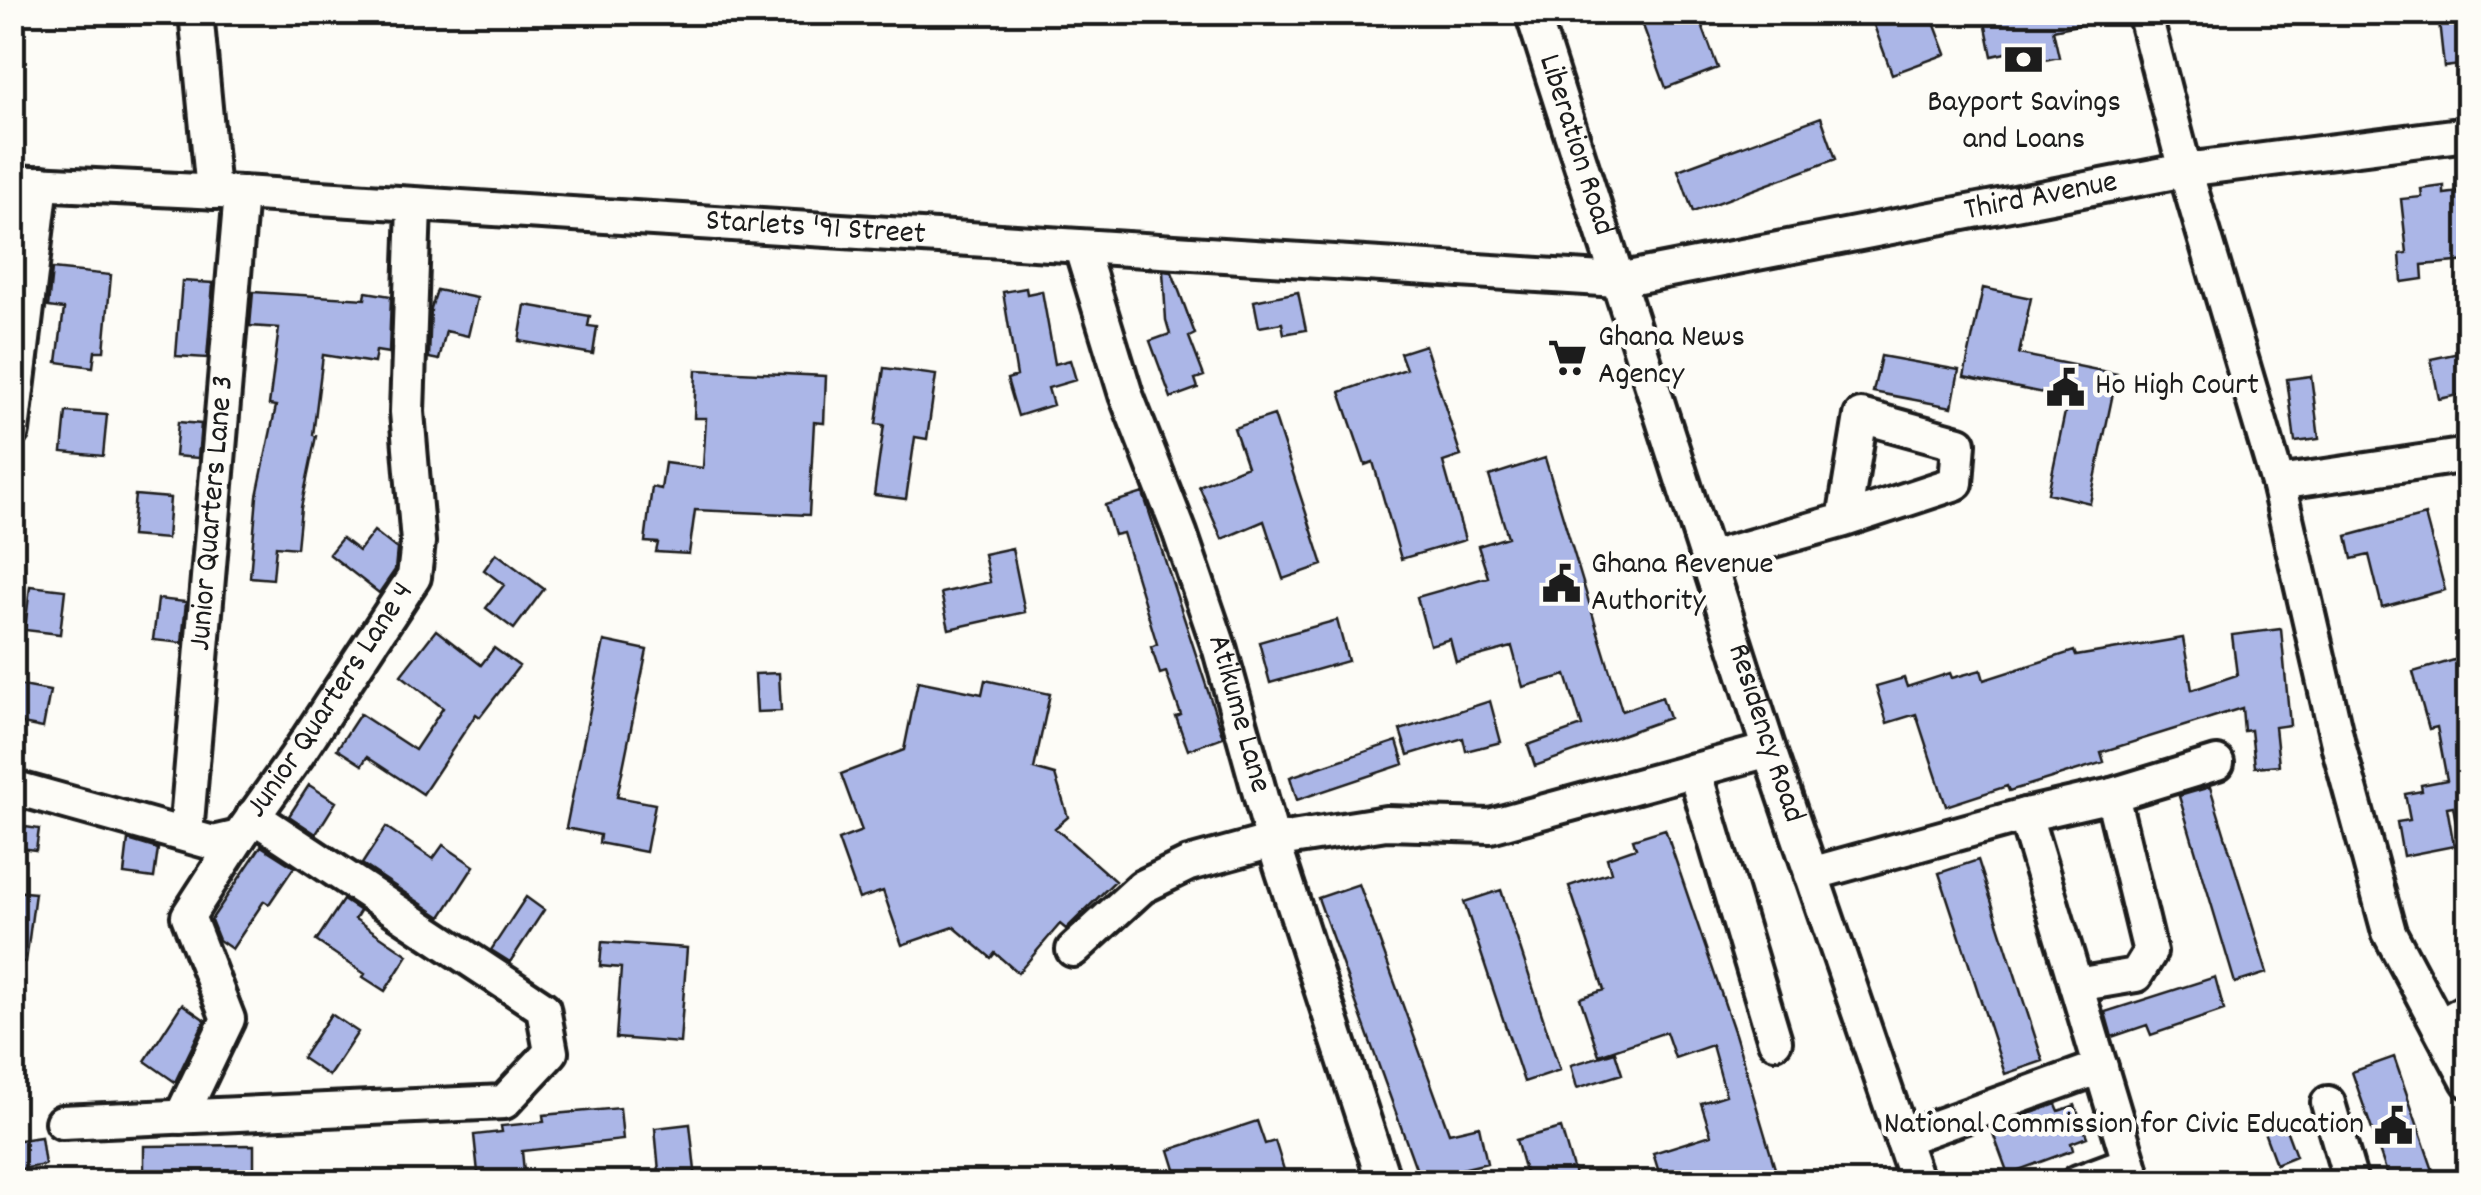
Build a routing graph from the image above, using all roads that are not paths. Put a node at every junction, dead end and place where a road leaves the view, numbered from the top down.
1 (196, 12) edge
2 (1532, 12) edge
3 (2144, 12) edge
4 (2468, 134) edge
5 (2186, 170) junction
6 (27, 182) edge
7 (227, 192) junction
8 (414, 206) junction
9 (1082, 248) junction
10 (1618, 280) junction
11 (12, 431) edge
12 (2468, 455) edge
13 (2278, 483) junction
14 (1844, 520) dead end
15 (1710, 558) junction
16 (1769, 750) junction
17 (2217, 763) dead end
18 (1694, 770) junction
19 (12, 787) edge
20 (2112, 794) junction
21 (2025, 814) junction
22 (246, 827) junction
23 (186, 834) junction
24 (1273, 841) junction
25 (1812, 874) junction
26 (1073, 950) dead end
27 (2076, 985) junction
28 (2468, 1010) edge
29 (2439, 1026) junction
30 (1775, 1041) dead end
31 (2101, 1067) junction
32 (2468, 1081) edge
33 (2328, 1103) dead end
34 (181, 1117) junction
35 (62, 1122) dead end
36 (1902, 1139) junction
37 (2132, 1173) edge
38 (1384, 1182) edge
39 (1917, 1182) edge
40 (2078, 1182) edge
41 (2351, 1182) edge

1 - 7 street, Junior Quarters Lane 3
2 - 10 street, Liberation Road
3 - 5 street
4 - 5 street, Third Avenue
5 - 10 street, Third Avenue
5 - 13 street
6 - 7 street, Starlets '91 Street
6 - 11 street
7 - 8 street, Starlets '91 Street
7 - 23 street, Junior Quarters Lane 3
8 - 9 street, Starlets '91 Street
8 - 22 street, Junior Quarters Lane 4
9 - 10 street, Starlets '91 Street
9 - 24 street, Atikume Lane
10 - 15 street, Residency Road
12 - 13 street
13 - 29 street
14 - 15 street
15 - 16 street, Residency Road
16 - 18 street
16 - 25 street, Residency Road
17 - 20 street
18 - 24 street
18 - 30 street
19 - 23 street, Junior Quarters Lane 4
20 - 21 street
20 - 27 street
21 - 25 street
21 - 27 street
22 - 23 street, Junior Quarters Lane 4
22 - 34 street
22 - 34 street
24 - 26 street
24 - 38 street, Atikume Lane
25 - 36 street, Residency Road
27 - 31 street
28 - 29 street
29 - 32 street
31 - 36 street
31 - 37 street
33 - 41 street
34 - 35 street
36 - 39 street, Residency Road
37 - 40 street

